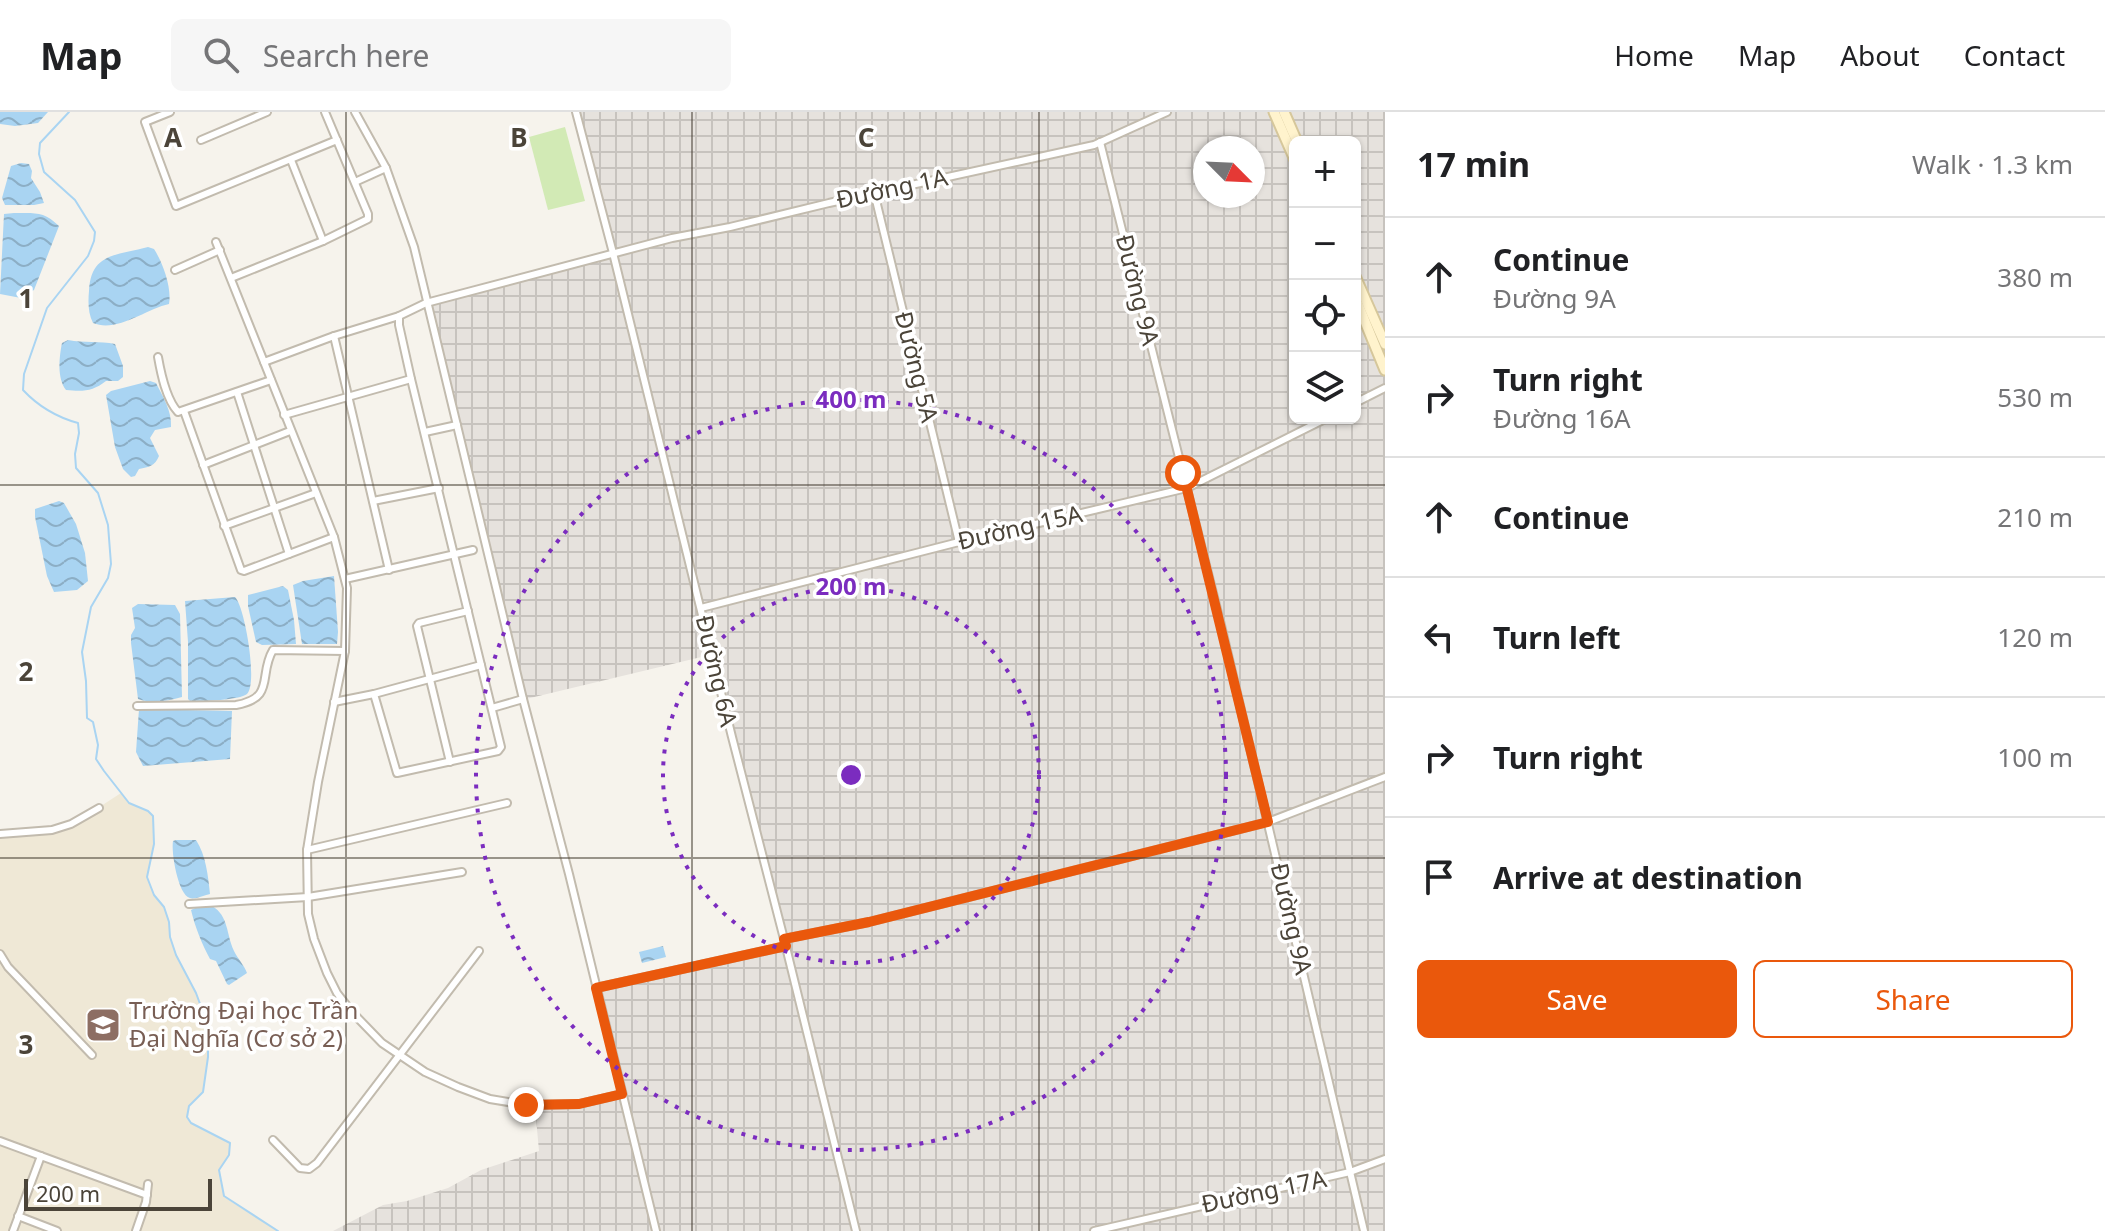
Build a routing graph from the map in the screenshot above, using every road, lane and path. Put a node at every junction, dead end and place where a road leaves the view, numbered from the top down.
1 (170, 112) edge
2 (267, 112) edge
3 (325, 112) edge
4 (355, 112) edge
5 (576, 112) edge
6 (1167, 112) edge
7 (1274, 112) edge
8 (1284, 112) edge
9 (1294, 136) edge
10 (201, 140) dead end
11 (337, 140) junction
12 (1100, 142) junction
13 (1289, 146) edge
14 (291, 160) junction
15 (386, 168) junction
16 (355, 182) junction
17 (874, 192) junction
18 (323, 241) junction
19 (216, 242) dead end
20 (220, 250) junction
21 (613, 253) junction
22 (175, 270) dead end
23 (231, 278) junction
24 (1357, 280) edge
25 (426, 303) junction
26 (1361, 312) edge
27 (399, 316) junction
28 (334, 336) junction
29 (1385, 344) edge
30 (158, 357) dead end
31 (264, 362) junction
32 (1385, 370) edge
33 (411, 379) junction
34 (271, 380) junction
35 (1385, 388) edge
36 (237, 392) junction
37 (349, 396) junction
38 (1361, 400) edge
39 (184, 411) junction
40 (284, 415) junction
41 (1315, 424) edge
42 (457, 425) junction
43 (290, 431) junction
44 (425, 432) junction
45 (254, 446) junction
46 (203, 465) junction
47 (439, 488) junction
48 (1187, 488) junction
49 (316, 493) junction
50 (373, 501) junction
51 (274, 509) junction
52 (224, 526) junction
53 (334, 537) junction
54 (959, 542) junction
55 (473, 550) dead end
56 (289, 554) junction
57 (455, 555) junction
58 (389, 570) junction
59 (345, 579) junction
60 (701, 608) junction
61 (468, 611) junction
62 (345, 651) junction
63 (481, 665) junction
64 (429, 679) junction
65 (374, 694) junction
66 (523, 699) junction
67 (334, 702) junction
68 (137, 706) dead end
69 (492, 708) junction
70 (450, 762) junction
71 (1385, 777) edge
72 (507, 803) dead end
73 (99, 808) dead end
74 (1268, 822) junction
75 (0, 834) edge
76 (307, 850) junction
77 (462, 872) dead end
78 (308, 897) junction
79 (189, 904) dead end
80 (785, 942) junction
81 (479, 951) dead end
82 (0, 954) edge
83 (596, 988) junction
84 (92, 1055) dead end
85 (400, 1056) junction
86 (622, 1094) junction
87 (273, 1140) dead end
88 (0, 1141) edge
89 (41, 1156) junction
90 (1385, 1159) edge
91 (1350, 1172) junction
92 (148, 1184) dead end
93 (147, 1195) junction
94 (18, 1216) junction
95 (13, 1231) edge
96 (55, 1231) edge
97 (136, 1231) edge
98 (656, 1231) edge
99 (856, 1231) edge
100 (1094, 1231) edge
101 (1364, 1231) edge

1 - 14 street
2 - 10 street
3 - 11 street
4 - 15 street
5 - 21 street, Đường 6A
6 - 12 street, Đường 1A
7 - 13 street
8 - 9 street
11 - 14 street
11 - 16 street
12 - 17 street, Đường 1A
12 - 48 street, Đường 9A
14 - 18 street
15 - 16 street
15 - 25 street
16 - 18 street
17 - 21 street, Đường 1A
17 - 54 street, Đường 5A
18 - 23 street
19 - 20 street
20 - 22 street
20 - 23 street
21 - 25 street, Đường 1A
21 - 60 street, Đường 6A
23 - 31 street
24 - 29 street
25 - 27 street, Đường 1A
25 - 42 street
26 - 32 street
27 - 28 street, Đường 1A
27 - 33 street
28 - 31 street, Đường 1A
28 - 37 street
30 - 39 street
31 - 34 street
33 - 37 street
33 - 44 street
34 - 36 street
34 - 40 street
35 - 38 street
36 - 39 street
36 - 45 street
37 - 40 street
37 - 50 street
39 - 46 street
40 - 43 street
41 - 48 street, Đường 15A
42 - 44 street
42 - 66 street
43 - 45 street
43 - 49 street
44 - 47 street
45 - 46 street
45 - 51 street
46 - 52 street
47 - 50 street
47 - 57 street
48 - 54 street, Đường 15A
48 - 74 street, Đường 9A
49 - 51 street
49 - 53 street
50 - 58 street
51 - 52 street
51 - 56 street
52 - 56 street
53 - 56 street
53 - 59 street
54 - 60 street, Đường 15A
55 - 57 street
57 - 58 street
57 - 61 street
58 - 59 street
59 - 62 street
60 - 80 street, Đường 6A
61 - 63 street
61 - 64 street
62 - 67 street
62 - 68 street
63 - 64 street
63 - 69 street
64 - 65 street
64 - 70 street
65 - 67 street
65 - 70 street
66 - 69 street
66 - 83 street
67 - 76 street
69 - 70 street
71 - 74 street
72 - 76 street
73 - 75 street
74 - 80 street
74 - 91 street, Đường 9A
76 - 78 street
77 - 78 street
78 - 79 street
78 - 85 street
80 - 83 street
80 - 99 street, Đường 6A
81 - 85 street
82 - 84 street
83 - 86 street
85 - 86 street
85 - 87 street
86 - 98 street
88 - 89 street
89 - 93 street
89 - 94 street
90 - 91 street, Đường 17A
91 - 100 street, Đường 17A
91 - 101 street, Đường 9A
92 - 93 street
93 - 97 street
94 - 95 street
94 - 96 street

